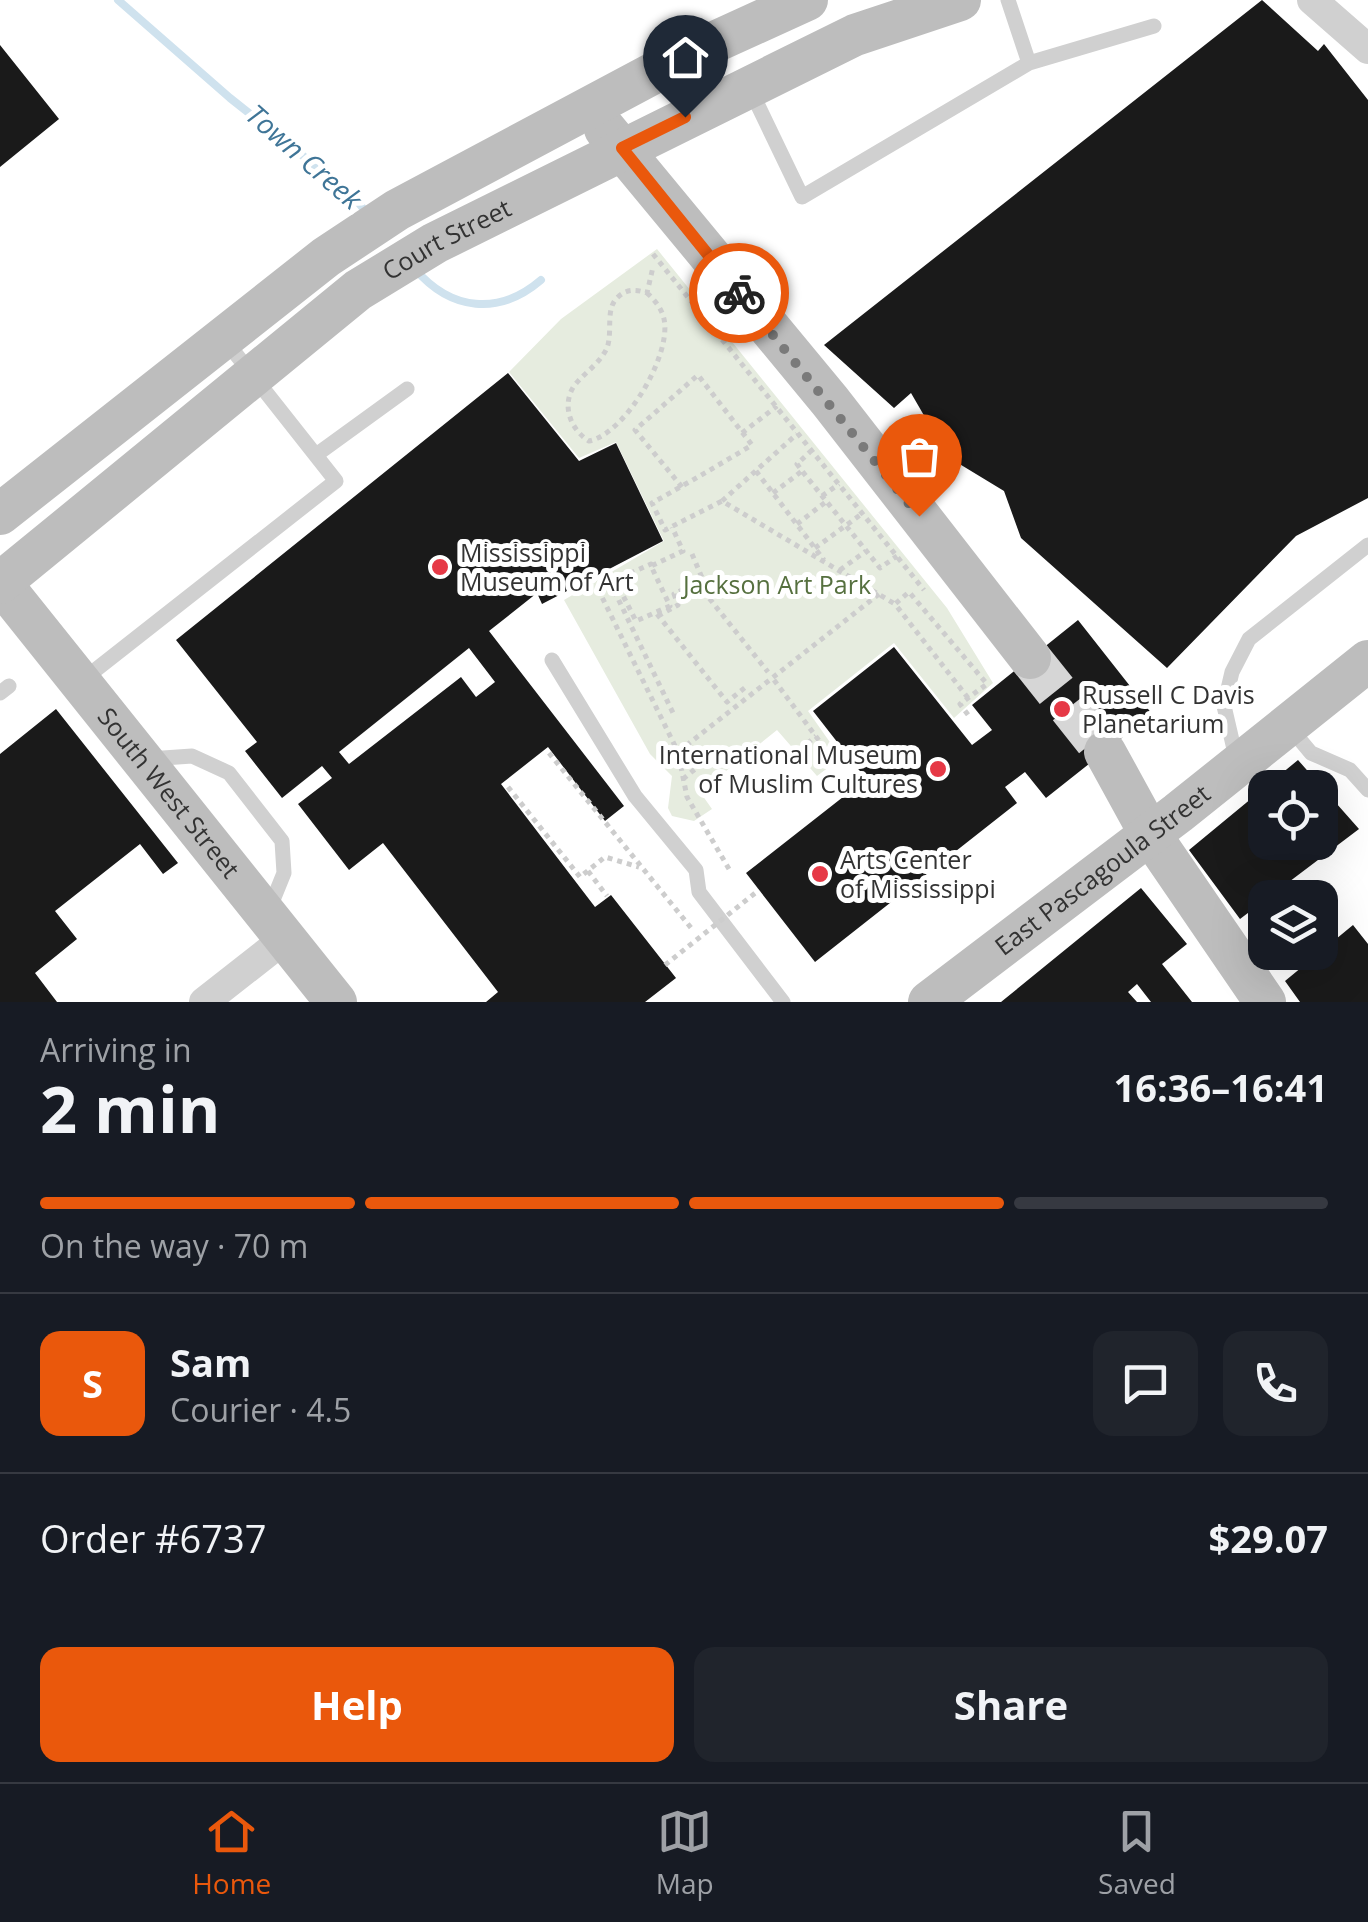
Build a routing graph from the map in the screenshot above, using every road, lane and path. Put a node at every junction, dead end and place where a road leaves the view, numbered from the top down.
1 (807, 0) edge
2 (960, 0) edge
3 (1008, 0) edge
4 (1312, 0) edge
5 (1154, 26) dead end
6 (1368, 49) edge
7 (1029, 63) junction
8 (749, 86) junction
9 (586, 108) junction
10 (622, 148) junction
11 (654, 254) dead end
12 (653, 268) dead end
13 (647, 293) junction
14 (223, 338) junction
15 (253, 374) junction
16 (407, 389) dead end
17 (777, 406) junction
18 (742, 434) junction
19 (797, 434) dead end
20 (812, 450) junction
21 (316, 455) junction
22 (802, 470) junction
23 (756, 471) junction
24 (839, 484) junction
25 (682, 486) junction
26 (773, 494) junction
27 (824, 498) junction
28 (722, 501) junction
29 (863, 513) junction
30 (0, 514) edge
31 (797, 524) junction
32 (846, 525) junction
33 (672, 527) junction
34 (1368, 545) edge
35 (815, 548) junction
36 (866, 550) junction
37 (692, 554) dead end
38 (897, 556) junction
39 (826, 562) junction
40 (652, 566) junction
41 (840, 571) junction
42 (0, 582) edge
43 (610, 582) dead end
44 (697, 583) junction
45 (598, 589) dead end
46 (924, 590) dead end
47 (879, 594) junction
48 (895, 604) junction
49 (1030, 658) tunnel mouth
50 (552, 660) dead end
51 (1368, 661) edge
52 (768, 672) dead end
53 (774, 680) dead end
54 (81, 682) junction
55 (747, 686) dead end
56 (968, 698) junction
57 (674, 715) dead end
58 (969, 716) dead end
59 (1287, 725) junction
60 (816, 736) junction
61 (800, 750) dead end
62 (678, 752) junction
63 (1104, 752) tunnel mouth
64 (549, 753) dead end
65 (832, 758) dead end
66 (143, 760) junction
67 (1238, 765) junction
68 (700, 766) dead end
69 (683, 779) junction
70 (508, 787) dead end
71 (1368, 790) edge
72 (1150, 834) junction
73 (642, 868) junction
74 (729, 869) dead end
75 (588, 871) junction
76 (759, 890) dead end
77 (607, 896) dead end
78 (277, 925) junction
79 (692, 930) dead end
80 (665, 965) dead end
81 (204, 1002) edge
82 (336, 1002) edge
83 (783, 1002) edge
84 (928, 1002) edge
85 (1265, 1002) edge

1 - 9 street, Court Street
2 - 8 street, Court Street
3 - 7 lane
4 - 6 street
5 - 7 lane
7 - 8 lane
8 - 10 street, Court Street
9 - 10 street
9 - 14 street, Court Street
10 - 15 street, Court Street
10 - 49 street
11 - 17 path
12 - 13 path
13 - 13 path
14 - 15 lane
14 - 30 street, Court Street
15 - 21 lane
15 - 42 street, Court Street
16 - 21 lane
17 - 18 path
17 - 20 path
18 - 25 path
18 - 25 path
19 - 23 path
20 - 22 path
20 - 24 path
21 - 54 lane
22 - 26 path
22 - 27 path
23 - 26 path
23 - 28 path
24 - 27 path
24 - 29 path
25 - 33 path
26 - 31 path
27 - 31 path
27 - 32 path
28 - 33 path
28 - 39 path
29 - 32 path
29 - 38 path
31 - 35 path
32 - 35 path
32 - 36 path
33 - 40 path
34 - 67 lane
35 - 39 path
36 - 38 path
36 - 41 path
37 - 44 path
38 - 46 path
39 - 41 path
40 - 40 path
41 - 47 path
42 - 54 street, South West Street
43 - 57 path
44 - 52 path
44 - 55 path
45 - 62 path
47 - 48 path
47 - 62 path
48 - 56 path
48 - 56 path
50 - 83 lane
51 - 59 street, East Pascagoula Street
53 - 60 path
54 - 66 street, South West Street
56 - 58 path
59 - 67 street, East Pascagoula Street
59 - 71 lane
60 - 61 path
60 - 65 path
62 - 69 path
63 - 72 street
64 - 73 path
66 - 78 street, South West Street
66 - 78 lane
67 - 72 street, East Pascagoula Street
68 - 69 path
69 - 74 path
70 - 75 path
72 - 84 street, East Pascagoula Street
72 - 85 street
73 - 75 path
73 - 79 path
75 - 77 path
76 - 80 path, bridge
78 - 81 street
78 - 82 street, South West Street

